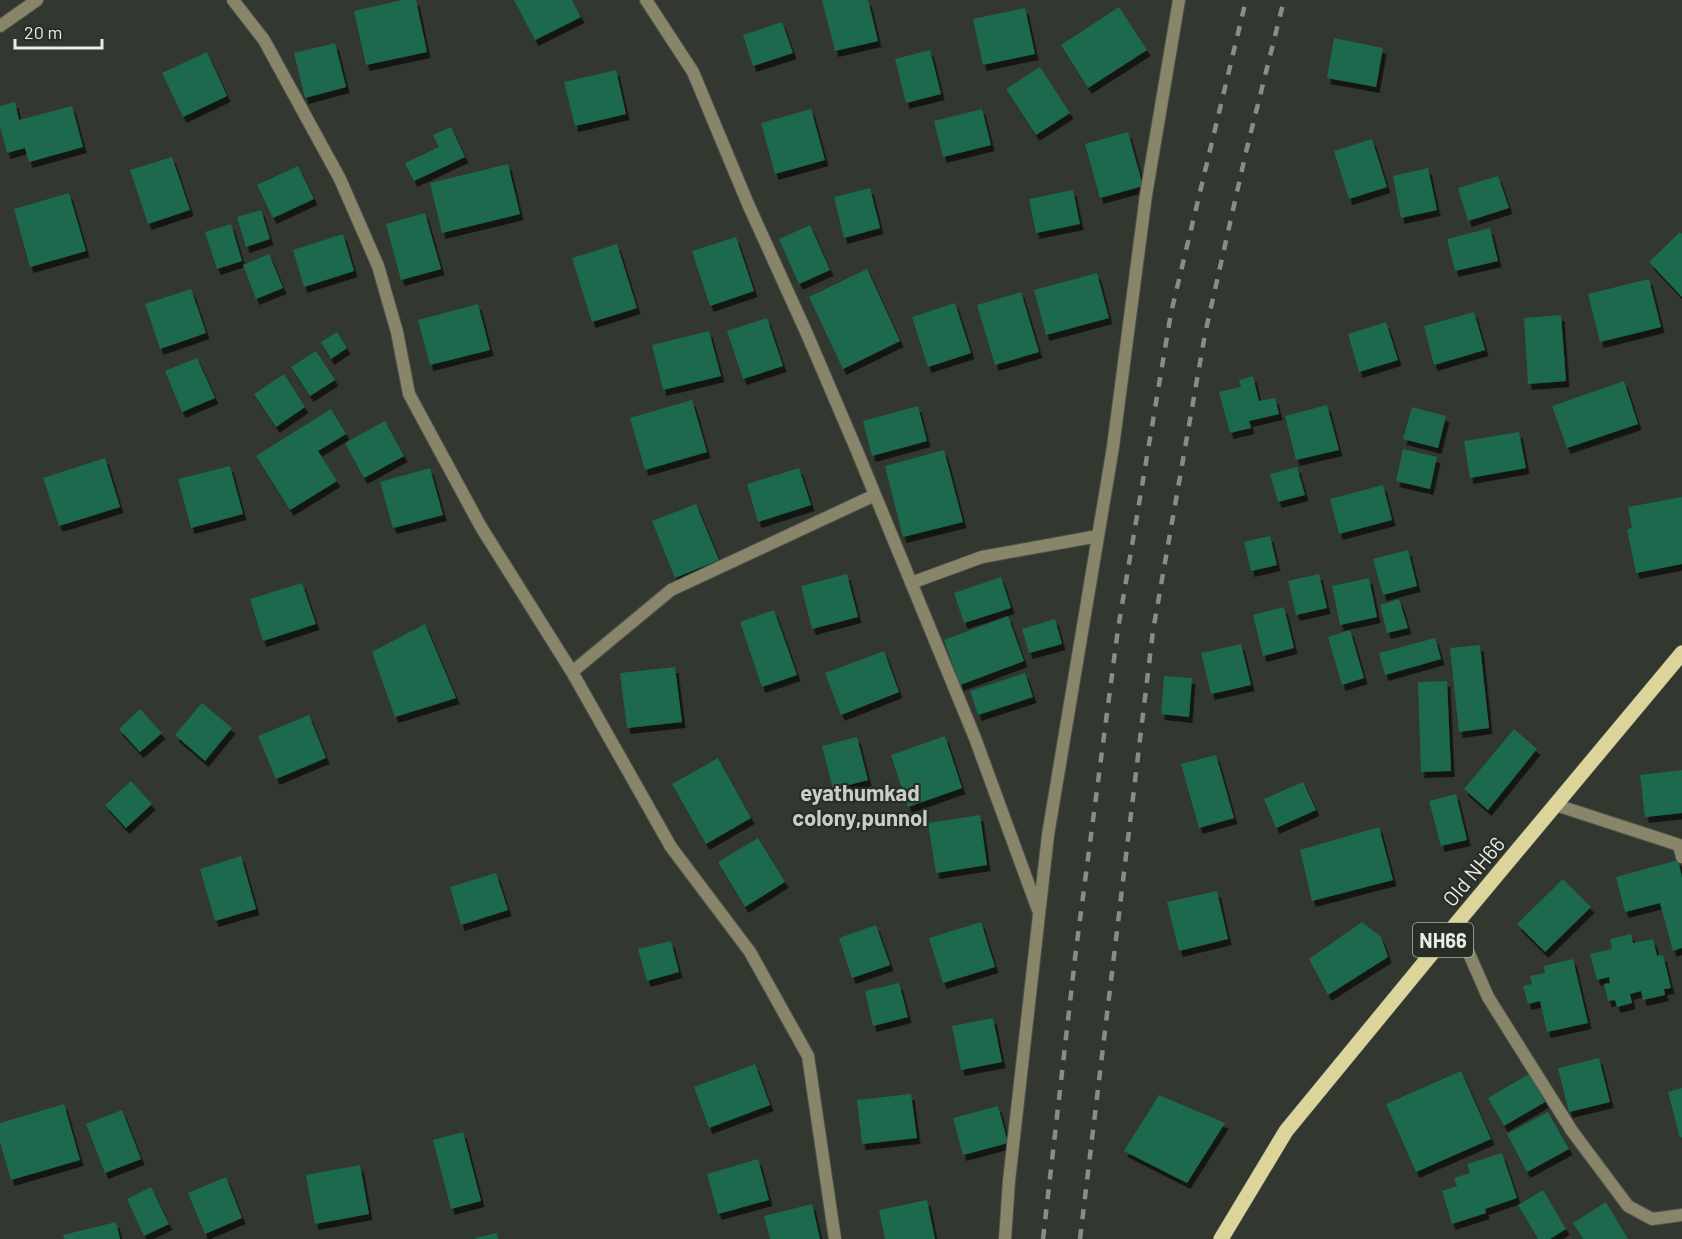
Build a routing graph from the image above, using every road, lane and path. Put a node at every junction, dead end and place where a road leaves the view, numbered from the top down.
1 (37, 0) edge
2 (233, 0) edge
3 (646, 0) edge
4 (1179, 0) edge
5 (0, 26) edge
6 (875, 495) junction
7 (1098, 536) junction
8 (911, 583) junction
9 (1682, 653) edge
10 (572, 672) junction
11 (1556, 805) junction
12 (1682, 857) edge
13 (1039, 914) junction
14 (1456, 924) junction
15 (1682, 1215) edge
16 (835, 1239) edge
17 (1005, 1239) edge
18 (1221, 1239) edge

1 - 5 street
2 - 10 street
3 - 6 street
4 - 7 street
6 - 8 street
6 - 10 street
7 - 8 street
7 - 13 street
8 - 13 street
9 - 11 main road, Old NH66 / NH66
10 - 16 street
11 - 12 street
11 - 14 main road, Old NH66 / NH66
13 - 17 street
14 - 15 street
14 - 18 main road, Old NH66 / NH66

